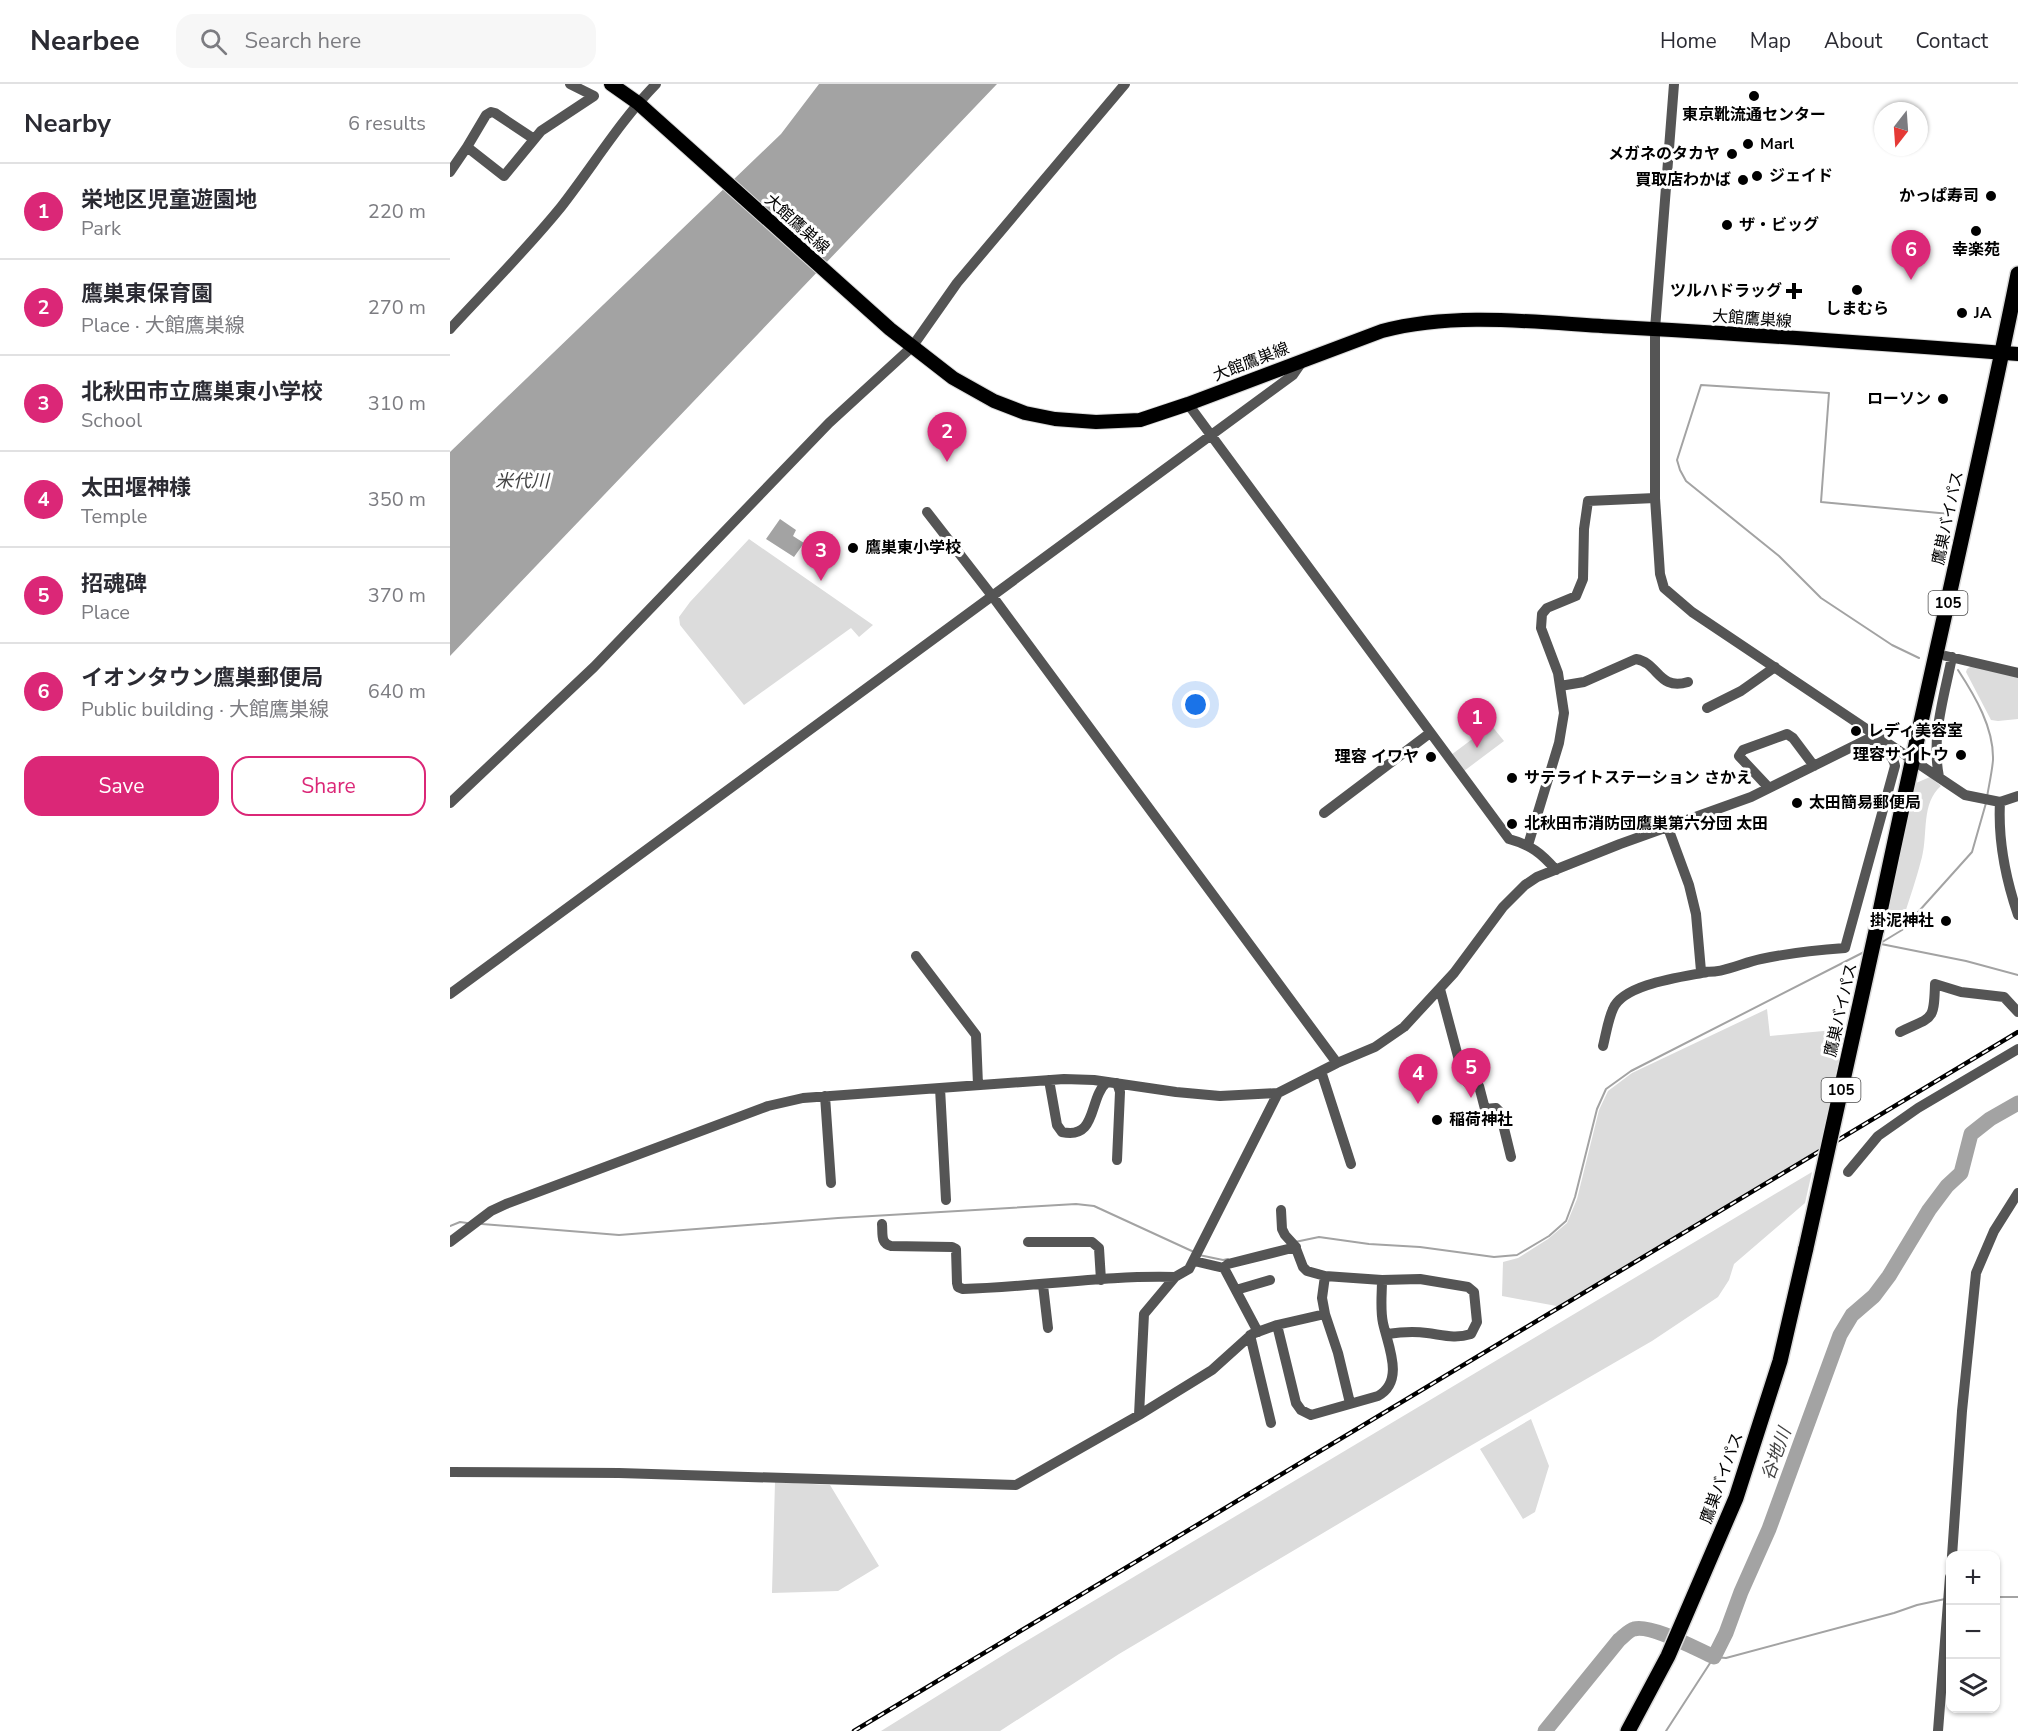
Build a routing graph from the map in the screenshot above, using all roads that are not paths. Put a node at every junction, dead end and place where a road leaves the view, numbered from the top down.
1 (570, 84) edge
2 (611, 84) edge
3 (656, 84) edge
4 (1125, 84) edge
5 (1674, 84) edge
6 (638, 103) junction
7 (534, 139) junction
8 (467, 147) junction
9 (450, 172) edge
10 (2018, 274) edge
11 (450, 329) edge
12 (1655, 329) junction
13 (912, 347) junction
14 (2010, 353) edge
15 (1304, 359) junction
16 (1188, 404) junction
17 (1212, 435) junction
18 (1655, 498) junction
19 (927, 512) dead end
20 (993, 597) junction
21 (1944, 656) junction
22 (1775, 667) junction
23 (2018, 673) edge
24 (1688, 682) dead end
25 (1560, 686) junction
26 (1707, 708) dead end
27 (1430, 733) junction
28 (1876, 735) junction
29 (1864, 741) junction
30 (1912, 758) junction
31 (1814, 765) junction
32 (1939, 777) junction
33 (1769, 788) junction
34 (2018, 796) edge
35 (2000, 802) junction
36 (450, 803) edge
37 (1324, 813) dead end
38 (1668, 828) junction
39 (1528, 845) junction
40 (1556, 870) junction
41 (2018, 915) edge
42 (916, 956) dead end
43 (1707, 972) junction
44 (1440, 989) junction
45 (450, 994) edge
46 (2018, 1012) edge
47 (1900, 1032) dead end
48 (1603, 1046) dead end
49 (2018, 1049) edge
50 (1337, 1064) junction
51 (1321, 1071) junction
52 (1049, 1080) junction
53 (1112, 1082) junction
54 (978, 1085) junction
55 (940, 1088) junction
56 (1278, 1093) junction
57 (825, 1096) junction
58 (1511, 1157) dead end
59 (1117, 1160) dead end
60 (1351, 1164) dead end
61 (1848, 1172) dead end
62 (831, 1183) dead end
63 (2018, 1193) edge
64 (946, 1200) dead end
65 (1281, 1210) dead end
66 (882, 1224) dead end
67 (450, 1242) edge
68 (1028, 1242) dead end
69 (1294, 1244) junction
70 (1196, 1255) junction
71 (1224, 1268) junction
72 (1325, 1276) junction
73 (1176, 1277) junction
74 (1101, 1280) junction
75 (1382, 1280) junction
76 (1269, 1281) dead end
77 (1043, 1285) junction
78 (1236, 1290) junction
79 (1325, 1314) junction
80 (1278, 1325) junction
81 (1048, 1328) dead end
82 (1254, 1333) junction
83 (1387, 1334) junction
84 (1350, 1403) junction
85 (1139, 1415) junction
86 (1271, 1423) dead end
87 (450, 1472) edge
88 (1952, 1551) edge
89 (1948, 1605) edge
90 (1628, 1731) edge
91 (1938, 1731) edge

1 - 7 street
2 - 6 main road, 大館鷹巣線
3 - 6 street
4 - 13 street
5 - 12 street
6 - 11 street
6 - 13 main road, 大館鷹巣線
7 - 8 street
7 - 8 street
8 - 9 street
10 - 14 highway, 鷹巣バイパス / 105
12 - 14 main road, 大館鷹巣線
12 - 15 main road, 大館鷹巣線
12 - 18 street
13 - 16 main road, 大館鷹巣線
13 - 36 street
14 - 21 highway, 鷹巣バイパス / 105
15 - 16 main road, 大館鷹巣線
15 - 17 street
16 - 17 street
17 - 20 street
17 - 27 street
18 - 22 street
18 - 25 street
19 - 20 street
20 - 45 street
20 - 50 street
21 - 23 street
21 - 30 highway, 鷹巣バイパス / 105
21 - 32 street
22 - 26 street
22 - 28 street
24 - 25 street
25 - 39 street
27 - 37 street
27 - 39 street
28 - 29 street
28 - 30 street
29 - 31 street
29 - 43 street
30 - 32 street
30 - 90 highway, 鷹巣バイパス / 105, bridge
31 - 33 street
31 - 33 street
32 - 35 street
33 - 38 street
34 - 35 street
35 - 41 street
38 - 40 street
38 - 43 street
39 - 40 street
40 - 44 street
42 - 54 street
43 - 48 street
44 - 50 street
44 - 58 street
46 - 47 street
49 - 61 street
50 - 51 street
51 - 56 street
51 - 60 street
52 - 53 street
52 - 53 street
52 - 54 street
53 - 56 street
53 - 59 street
54 - 55 street
55 - 57 street
55 - 64 street
56 - 70 street
57 - 62 street
57 - 67 street
63 - 88 street
65 - 69 street
66 - 77 street
68 - 74 street
69 - 71 street
69 - 72 street
70 - 71 street
70 - 73 street
71 - 78 street
72 - 75 street
72 - 79 street
73 - 74 street
73 - 85 street
74 - 77 street
75 - 83 street
75 - 83 street
76 - 78 street
77 - 81 street
78 - 82 street
79 - 80 street
79 - 84 street
80 - 82 street
80 - 84 street
82 - 85 street
82 - 86 street
83 - 84 street
85 - 87 street
89 - 91 street

